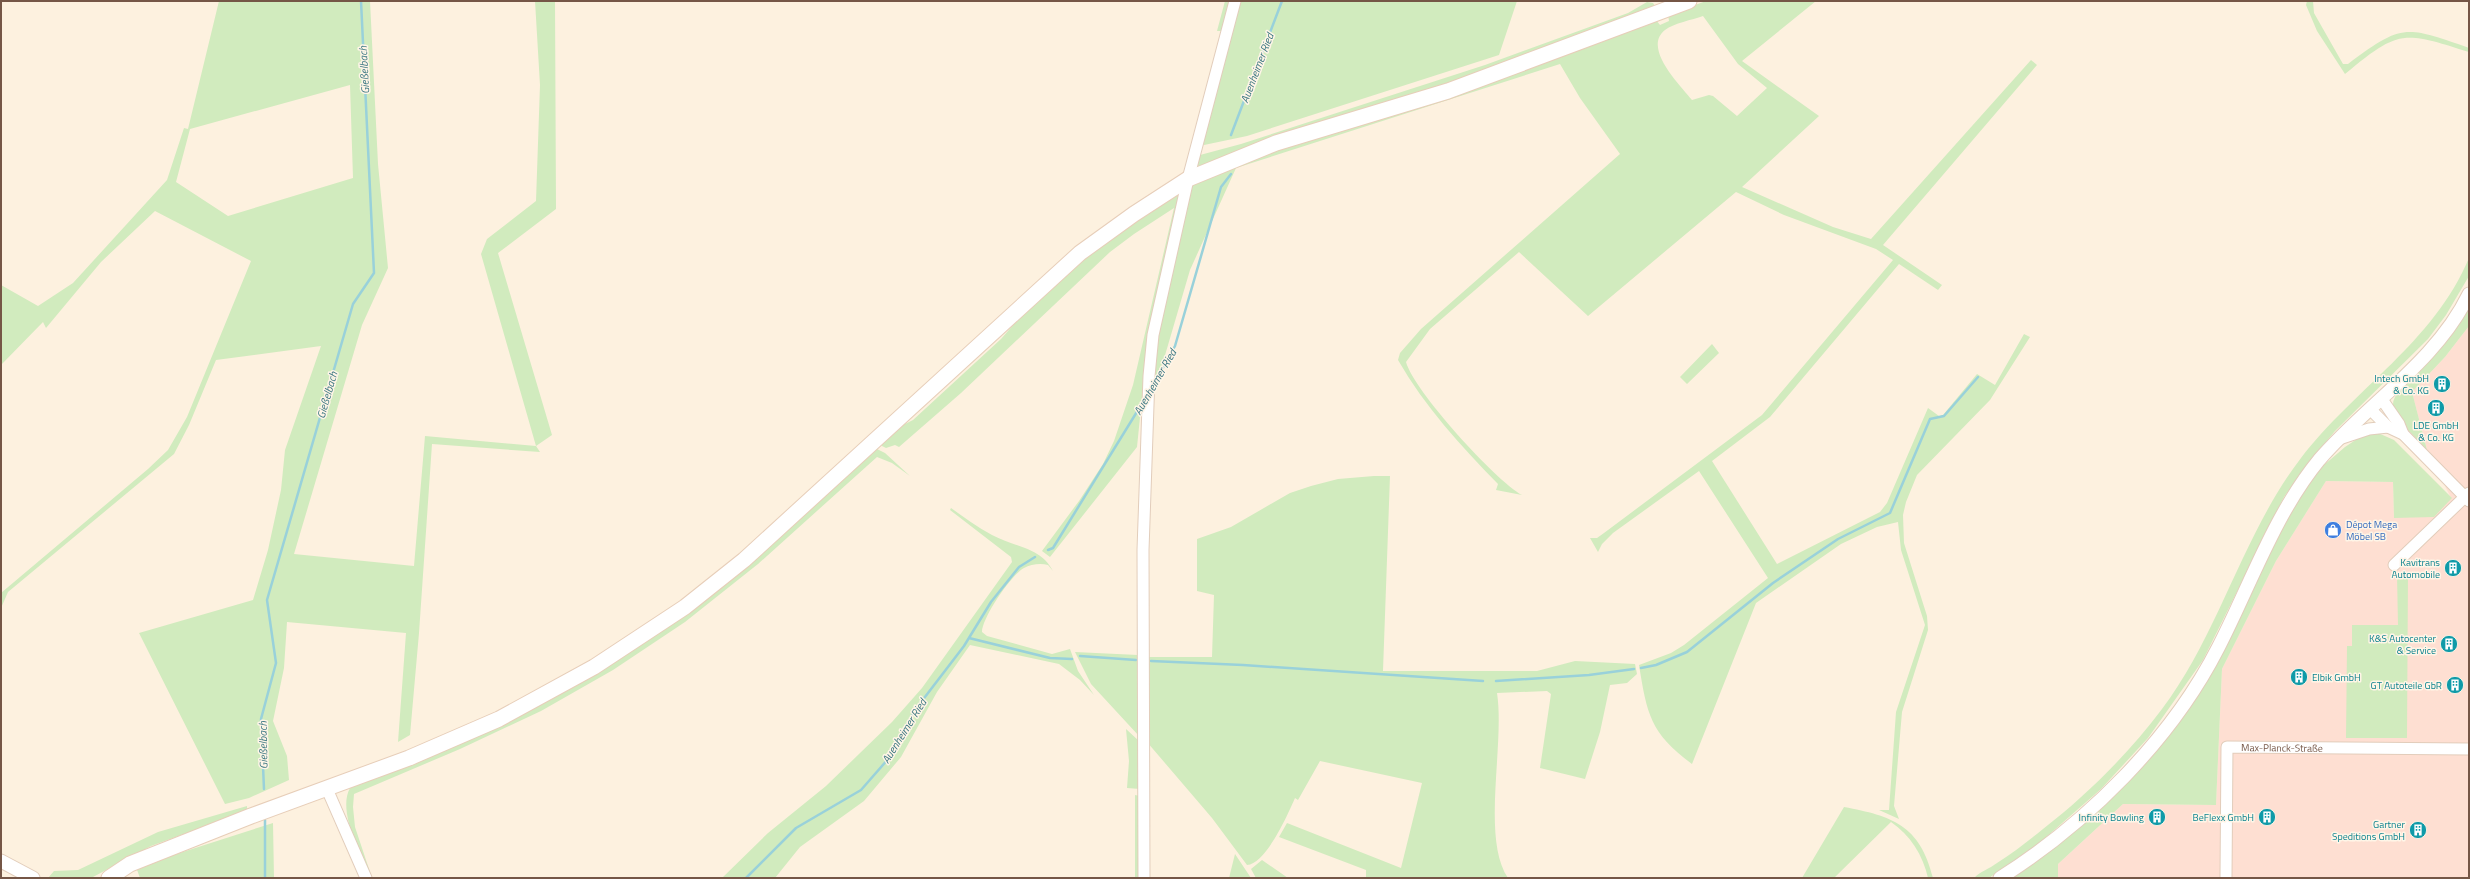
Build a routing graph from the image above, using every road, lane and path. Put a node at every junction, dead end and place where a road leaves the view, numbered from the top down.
1 (1235, 1) edge
2 (1689, 1) edge
3 (1188, 180) junction
4 (2469, 294) edge
5 (2381, 398) junction
6 (2370, 409) junction
7 (2388, 427) junction
8 (2403, 434) junction
9 (2342, 438) junction
10 (2468, 497) edge
11 (2394, 564) dead end
12 (2469, 749) edge
13 (327, 789) junction
14 (1, 861) edge
15 (33, 878) edge
16 (109, 878) edge
17 (366, 878) edge
18 (1144, 878) edge
19 (2000, 878) edge
20 (2226, 878) edge

1 - 3 street
2 - 3 main road
3 - 13 main road
3 - 18 street
4 - 5 street
5 - 6 street
5 - 8 street
6 - 7 street
6 - 9 street
7 - 8 street
7 - 9 street
8 - 10 street
9 - 19 street
10 - 11 street
12 - 20 street, Max-Planck-Straße
13 - 16 main road
13 - 17 street
14 - 15 street

